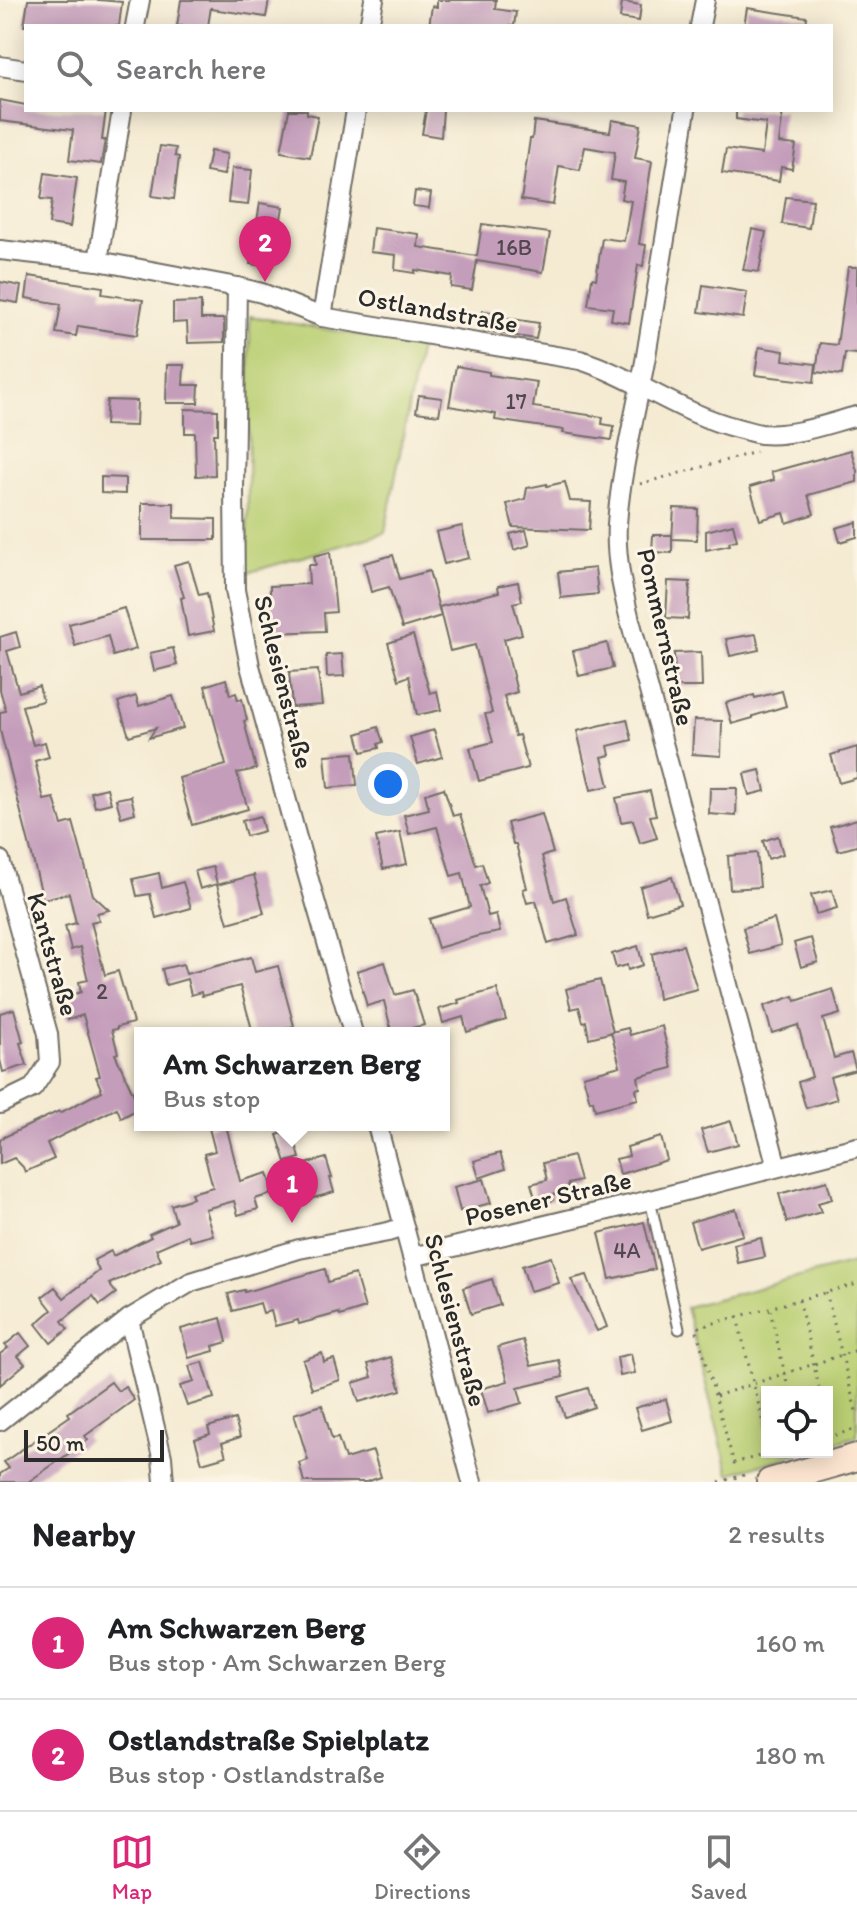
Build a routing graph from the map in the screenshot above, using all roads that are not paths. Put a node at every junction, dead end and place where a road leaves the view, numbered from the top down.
1 (140, 0) edge
2 (374, 0) edge
3 (705, 0) edge
4 (135, 24) edge
5 (369, 24) edge
6 (700, 24) edge
7 (0, 66) edge
8 (24, 70) edge
9 (122, 112) edge
10 (356, 112) edge
11 (686, 112) edge
12 (0, 250) edge
13 (98, 261) junction
14 (237, 287) junction
15 (322, 317) junction
16 (640, 388) junction
17 (857, 416) edge
18 (0, 860) edge
19 (351, 1027) edge
20 (0, 1104) edge
21 (379, 1131) edge
22 (857, 1147) edge
23 (777, 1167) junction
24 (650, 1200) junction
25 (404, 1227) junction
26 (412, 1257) junction
27 (129, 1319) junction
28 (679, 1329) dead end
29 (0, 1421) edge
30 (857, 1457) edge
31 (164, 1482) edge
32 (472, 1482) edge
33 (770, 1482) edge

1 - 4 street
2 - 5 street
3 - 6 street
7 - 8 street
9 - 13 street
10 - 15 street
11 - 16 street, Pommernstraße
12 - 13 street, Ostlandstraße
13 - 14 street, Ostlandstraße
14 - 15 street, Ostlandstraße
14 - 19 street, Schlesienstraße
15 - 16 street, Ostlandstraße
16 - 17 street, Ostlandstraße
16 - 23 street, Pommernstraße
18 - 20 street, Kantstraße
21 - 25 street, Schlesienstraße
22 - 23 street, Posener Straße
23 - 24 street, Posener Straße
24 - 26 street, Posener Straße
24 - 28 lane, Posener Straße
25 - 26 street, Schlesienstraße
25 - 27 street
26 - 32 street, Schlesienstraße
27 - 29 street
27 - 31 street
30 - 33 main road

